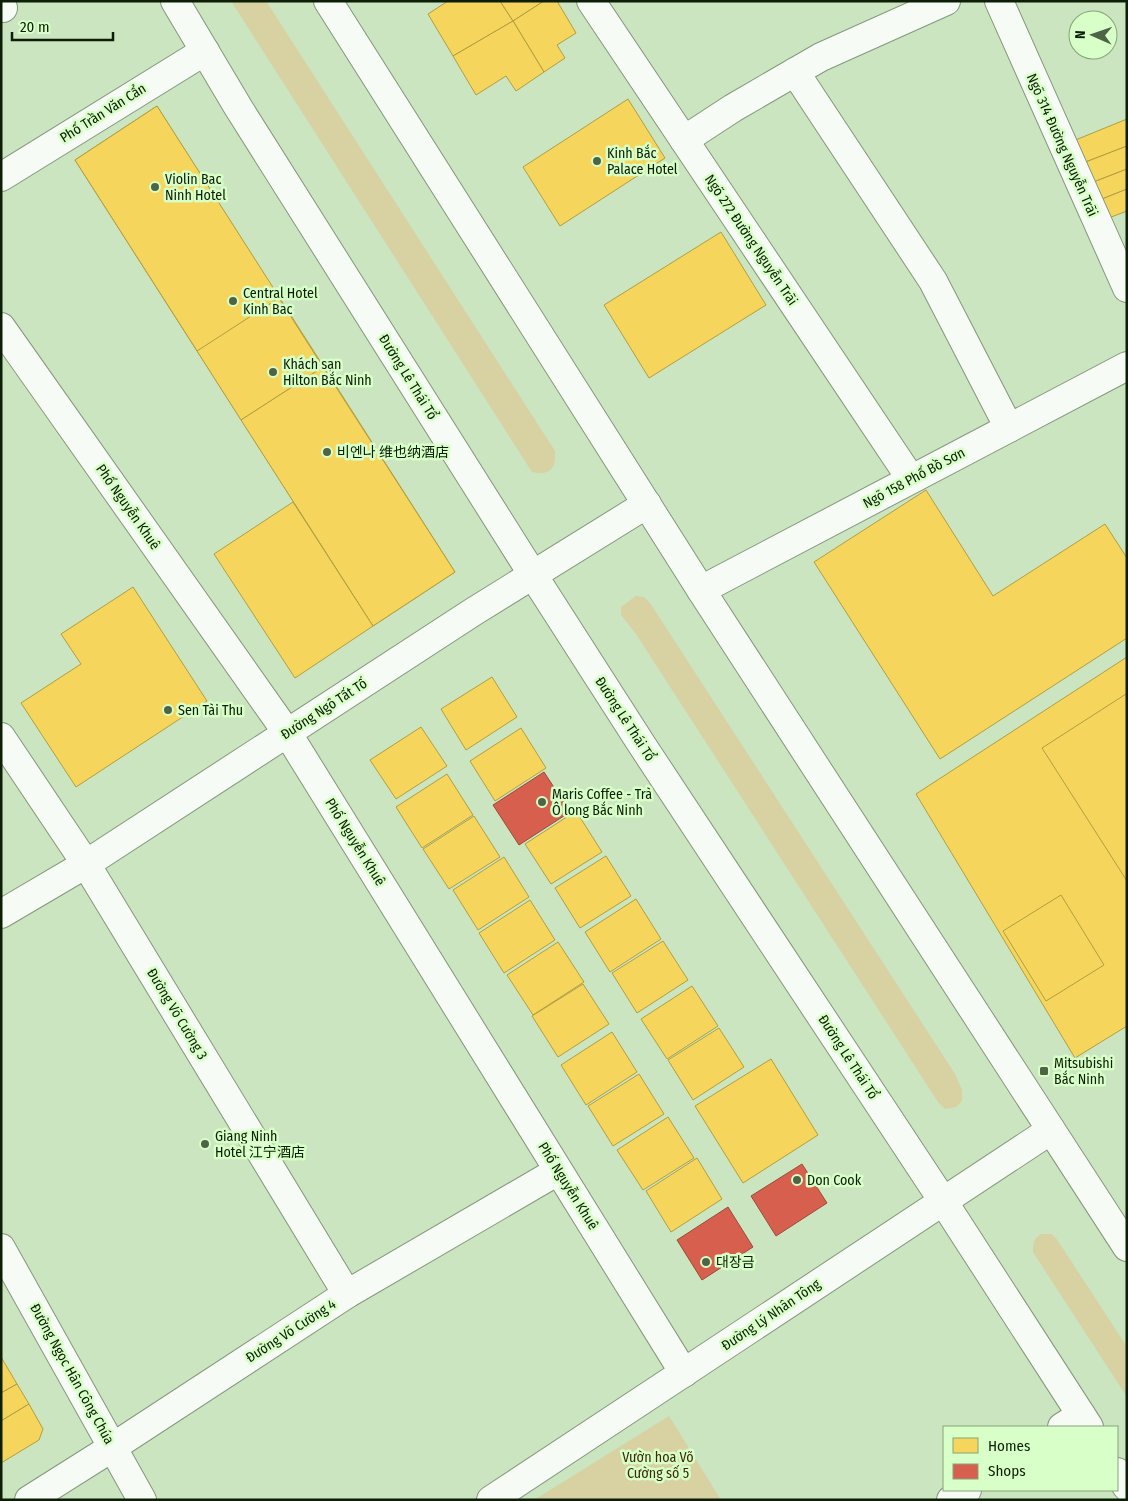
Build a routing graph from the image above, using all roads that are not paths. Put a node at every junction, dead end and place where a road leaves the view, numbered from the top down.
1 (175, 1) edge
2 (328, 1) edge
3 (591, 1) edge
4 (946, 1) edge
5 (999, 1) edge
6 (205, 51) junction
7 (795, 72) junction
8 (684, 140) junction
9 (1, 177) edge
10 (1127, 288) edge
11 (1, 327) edge
12 (1127, 366) edge
13 (1009, 428) junction
14 (911, 479) junction
15 (647, 504) junction
16 (533, 575) junction
17 (701, 590) junction
18 (288, 734) junction
19 (1, 737) edge
20 (86, 864) junction
21 (1, 914) edge
22 (1051, 1130) junction
23 (558, 1171) junction
24 (943, 1200) junction
25 (1127, 1247) edge
26 (1, 1248) edge
27 (347, 1294) junction
28 (684, 1373) junction
29 (1077, 1423) edge
30 (113, 1448) junction
31 (1118, 1474) edge
32 (1127, 1488) edge
33 (964, 1491) edge
34 (29, 1500) edge
35 (142, 1500) edge
36 (491, 1500) edge
37 (951, 1500) edge

1 - 6 street, Đường Lê Thái Tổ
2 - 15 street
3 - 8 street, Ngõ 272 Đường Nguyễn Trãi
4 - 7 street
5 - 10 street, Ngõ 314 Đường Nguyễn Trãi
6 - 9 street, Phố Trần Văn Cẩn
6 - 16 street, Đường Lê Thái Tổ
7 - 8 street
7 - 13 street
8 - 14 street, Ngõ 272 Đường Nguyễn Trãi
11 - 18 street, Phố Nguyễn Khuê
12 - 13 street, Ngõ 158 Phố Bồ Sơn
13 - 14 street, Ngõ 158 Phố Bồ Sơn
14 - 17 street, Ngõ 158 Phố Bồ Sơn
15 - 16 street, Đường Ngô Tất Tố
15 - 17 street
16 - 18 street, Đường Ngô Tất Tố
16 - 24 street, Đường Lê Thái Tổ
17 - 22 street
18 - 20 street, Đường Ngô Tất Tố
18 - 23 street, Phố Nguyễn Khuê
19 - 20 street, Đường Võ Cường 3
20 - 21 street, Đường Ngô Tất Tố
20 - 27 street, Đường Võ Cường 3
22 - 24 street, Đường Lý Nhân Tông
22 - 25 street
23 - 27 street, Đường Võ Cường 4
23 - 28 street, Phố Nguyễn Khuê
24 - 28 street, Đường Lý Nhân Tông
24 - 29 street, Đường Lê Thái Tổ
26 - 30 street, Đường Ngọc Hân Công Chúa
27 - 30 street, Đường Võ Cường 4
28 - 36 street, Đường Lý Nhân Tông
30 - 34 street, Đường Võ Cường 4
30 - 35 street, Đường Ngọc Hân Công Chúa
31 - 32 street
33 - 37 street

